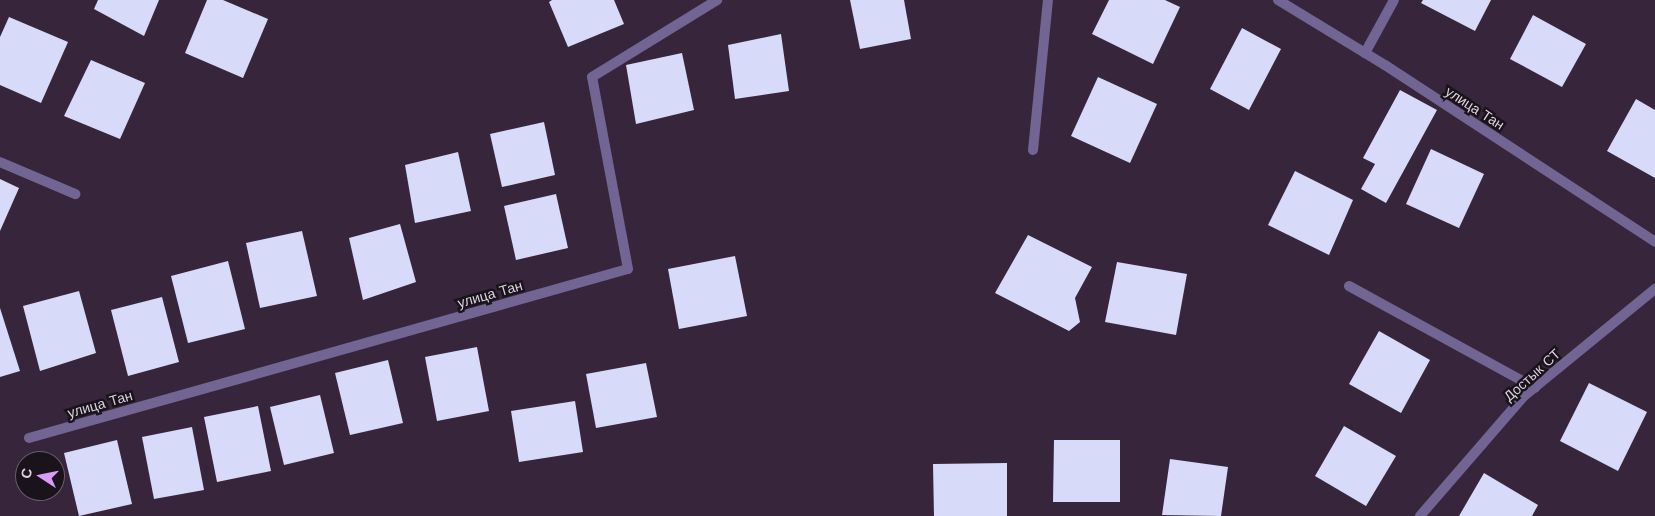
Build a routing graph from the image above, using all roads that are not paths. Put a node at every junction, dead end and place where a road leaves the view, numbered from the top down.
1 (717, 0) edge
2 (1048, 0) edge
3 (1278, 0) edge
4 (1394, 0) edge
5 (1365, 53) junction
6 (1033, 150) dead end
7 (0, 162) edge
8 (75, 194) dead end
9 (1655, 242) edge
10 (1350, 286) dead end
11 (1655, 289) edge
12 (1534, 388) junction
13 (29, 438) dead end
14 (1420, 516) edge

1 - 13 street, улица Тан
2 - 6 street
3 - 5 street, улица Тан
4 - 5 street
5 - 9 street, улица Тан
7 - 8 street
10 - 12 street
11 - 12 street, Достык СТ
12 - 14 street, Достык СТ

